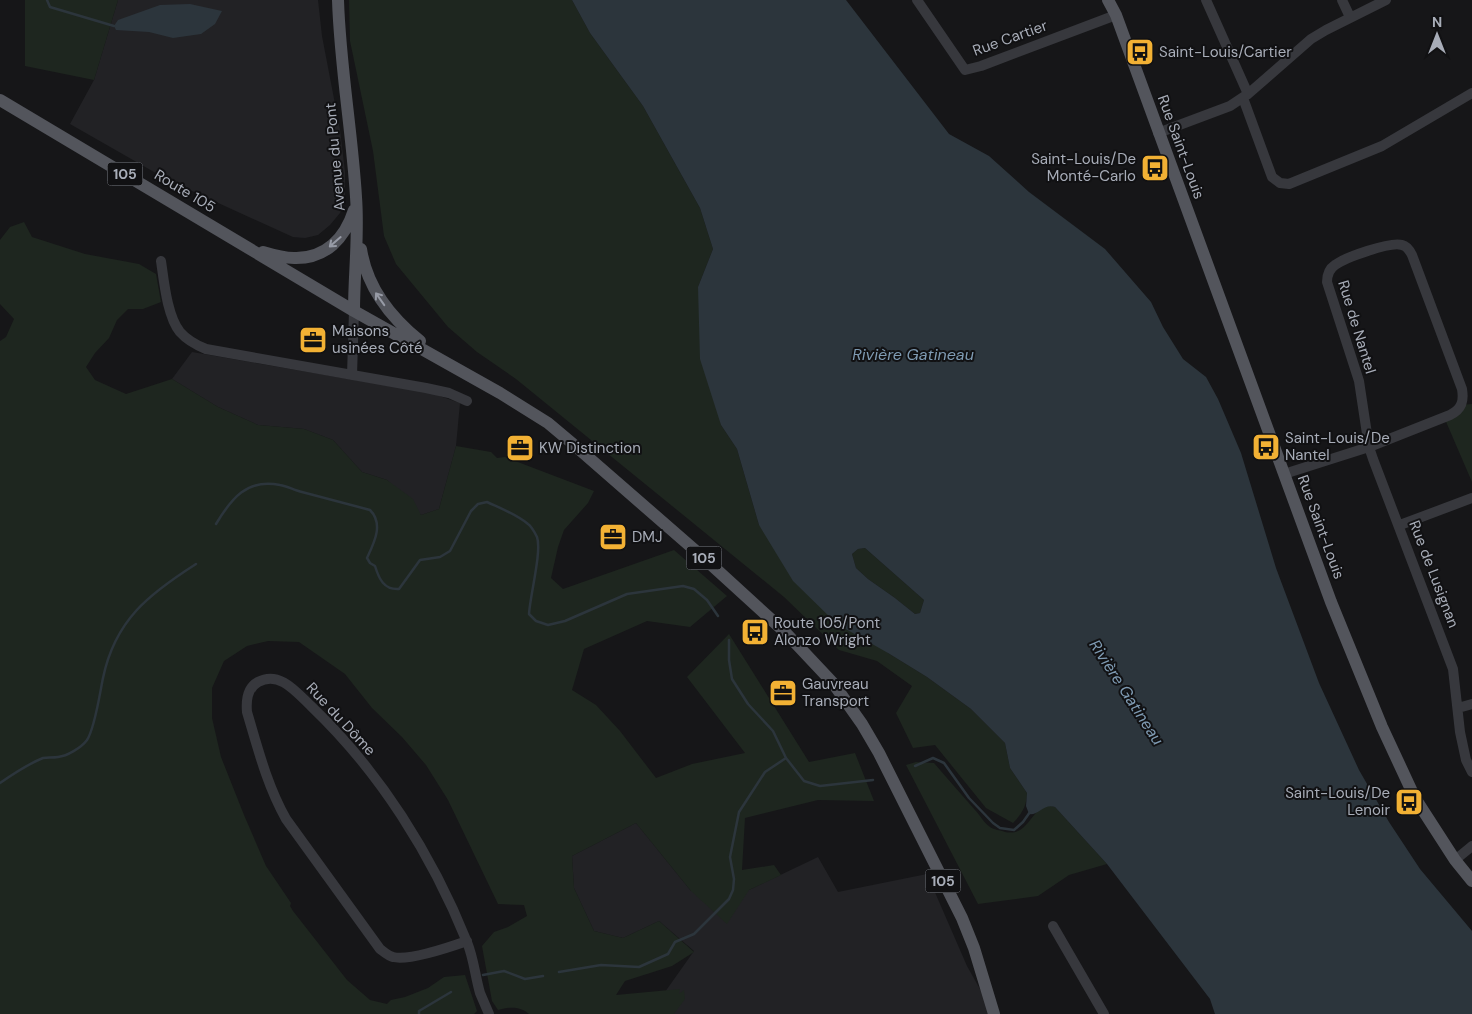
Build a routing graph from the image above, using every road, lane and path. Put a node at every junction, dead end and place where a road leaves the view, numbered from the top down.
1 (338, 0) edge
2 (917, 0) edge
3 (1108, 0) edge
4 (1206, 0) edge
5 (1342, 0) edge
6 (1386, 0) edge
7 (1116, 15) junction
8 (1350, 18) junction
9 (1472, 93) edge
10 (1246, 96) junction
11 (0, 100) edge
12 (1158, 133) junction
13 (357, 200) junction
14 (250, 249) junction
15 (161, 261) dead end
16 (354, 311) junction
17 (352, 375) junction
18 (500, 393) junction
19 (467, 401) dead end
20 (1370, 447) junction
21 (1284, 474) junction
22 (1472, 498) edge
23 (1400, 525) junction
24 (1472, 704) edge
25 (1458, 708) junction
26 (1472, 772) edge
27 (1472, 846) edge
28 (1455, 860) junction
29 (1472, 881) edge
30 (1053, 926) dead end
31 (467, 941) junction
32 (489, 1014) edge
33 (994, 1014) edge
34 (1104, 1014) edge

1 - 13 main road, Avenue du Pont
2 - 7 street, Rue Cartier
3 - 7 main road, Rue Saint-Louis
4 - 10 street
5 - 8 street
6 - 8 street
7 - 12 main road, Rue Saint-Louis
8 - 10 street
9 - 10 street
10 - 12 street
11 - 14 main road, Route 105 / 105
12 - 21 main road, Rue Saint-Louis
13 -> 14 main road
13 - 16 main road, Avenue du Pont
18 -> 13 main road
14 - 16 main road, Route 105 / 105
15 - 17 street
16 - 17 street
16 - 18 main road, 105
17 - 19 street
18 - 33 main road, 105
20 - 20 street, Rue de Nantel
20 - 21 street, Rue de Nantel
20 - 23 street, Rue de Lusignan
21 - 28 main road, Rue Saint-Louis
22 - 23 street
23 - 25 street, Rue de Lusignan
24 - 25 street
25 - 26 street, Rue de Lusignan
27 - 28 street
28 - 29 main road, Rue Saint-Louis
30 - 34 street
31 - 31 street, Rue du Dôme
31 - 32 street, Rue du Dôme

